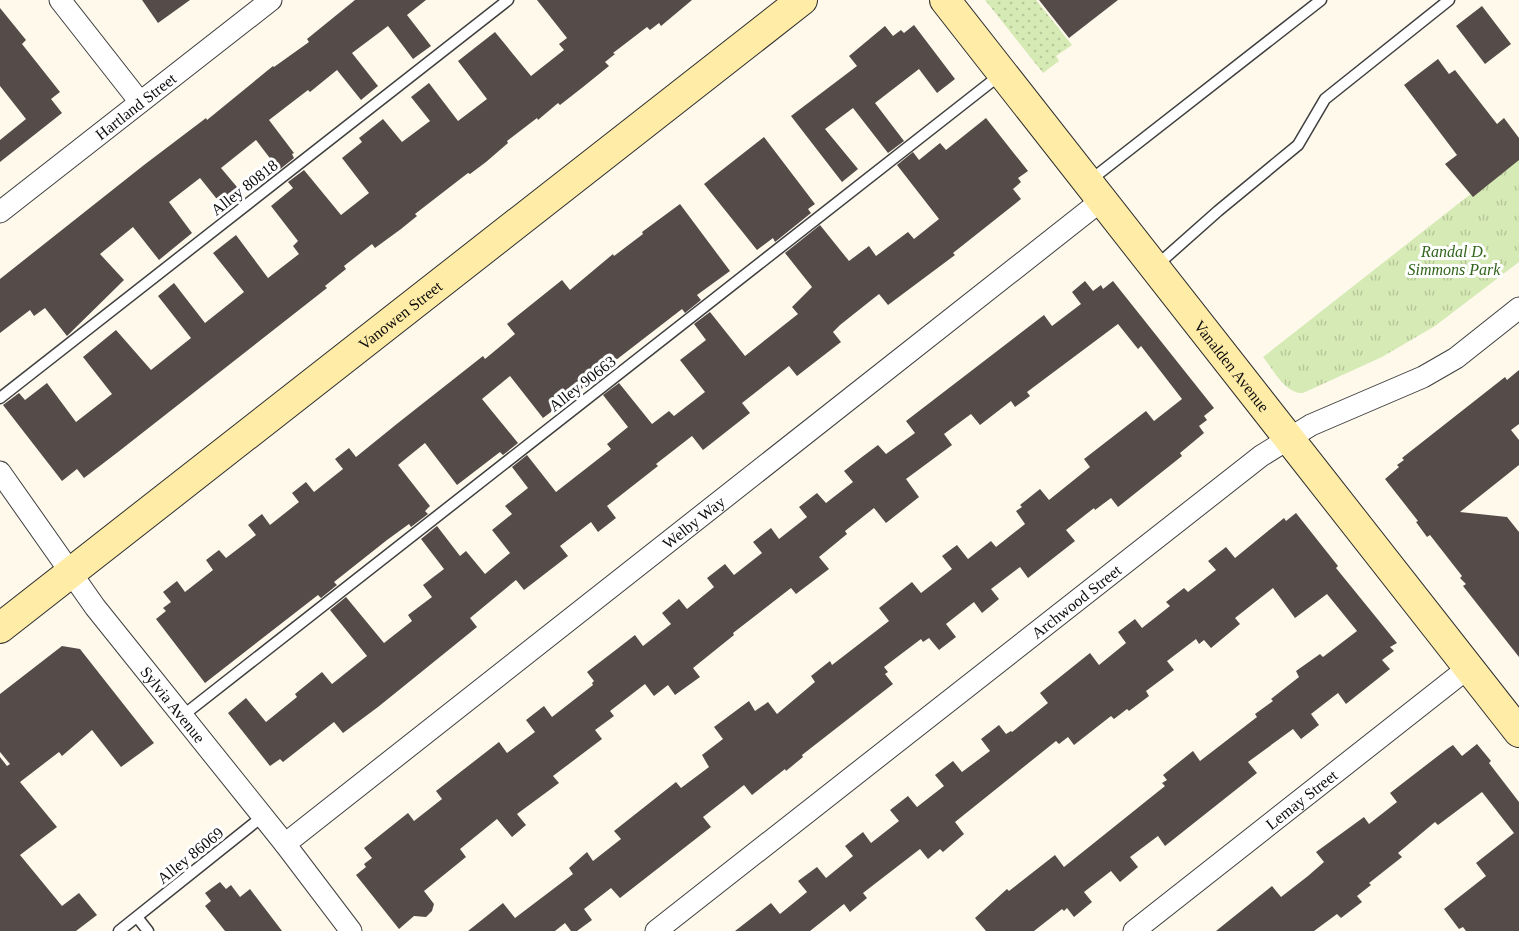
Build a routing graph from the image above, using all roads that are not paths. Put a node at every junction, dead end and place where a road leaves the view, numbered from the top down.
1 (60, 0) edge
2 (271, 0) edge
3 (508, 0) edge
4 (802, 0) edge
5 (945, 0) edge
6 (1321, 0) edge
7 (1449, 0) edge
8 (1002, 73) junction
9 (140, 102) junction
10 (1095, 191) junction
11 (0, 212) edge
12 (1155, 267) junction
13 (1519, 308) edge
14 (0, 398) edge
15 (1288, 437) junction
16 (0, 472) edge
17 (69, 573) junction
18 (0, 628) edge
19 (1468, 668) junction
20 (181, 717) junction
21 (1519, 732) edge
22 (262, 816) junction
23 (285, 844) junction
24 (137, 917) junction
25 (119, 931) edge
26 (148, 931) edge
27 (351, 931) edge
28 (656, 931) edge
29 (1134, 931) edge

1 - 9 street
2 - 9 street, Hartland Street
3 - 14 lane, Alley 80818
4 - 17 main road, Vanowen Street
5 - 8 main road, Vanalden Avenue
6 - 10 lane
7 - 12 lane
8 - 10 main road, Vanalden Avenue
8 - 20 lane, Alley 90663
9 - 11 street, Hartland Street
10 - 12 main road, Vanalden Avenue
10 - 23 street, Welby Way
12 - 15 main road, Vanalden Avenue
13 - 15 street, Archwood Street
15 - 19 main road, Vanalden Avenue
15 - 28 street, Archwood Street
16 - 17 street, Sylvia Avenue
17 - 18 main road, Vanowen Street
17 - 20 street, Sylvia Avenue
19 - 21 main road, Vanalden Avenue
19 - 29 street, Lemay Street
20 - 22 street, Sylvia Avenue
22 - 23 street, Sylvia Avenue
22 - 24 lane, Alley 86069
23 - 27 street, Sylvia Avenue
24 - 25 lane, Alley 86069
24 - 26 lane

